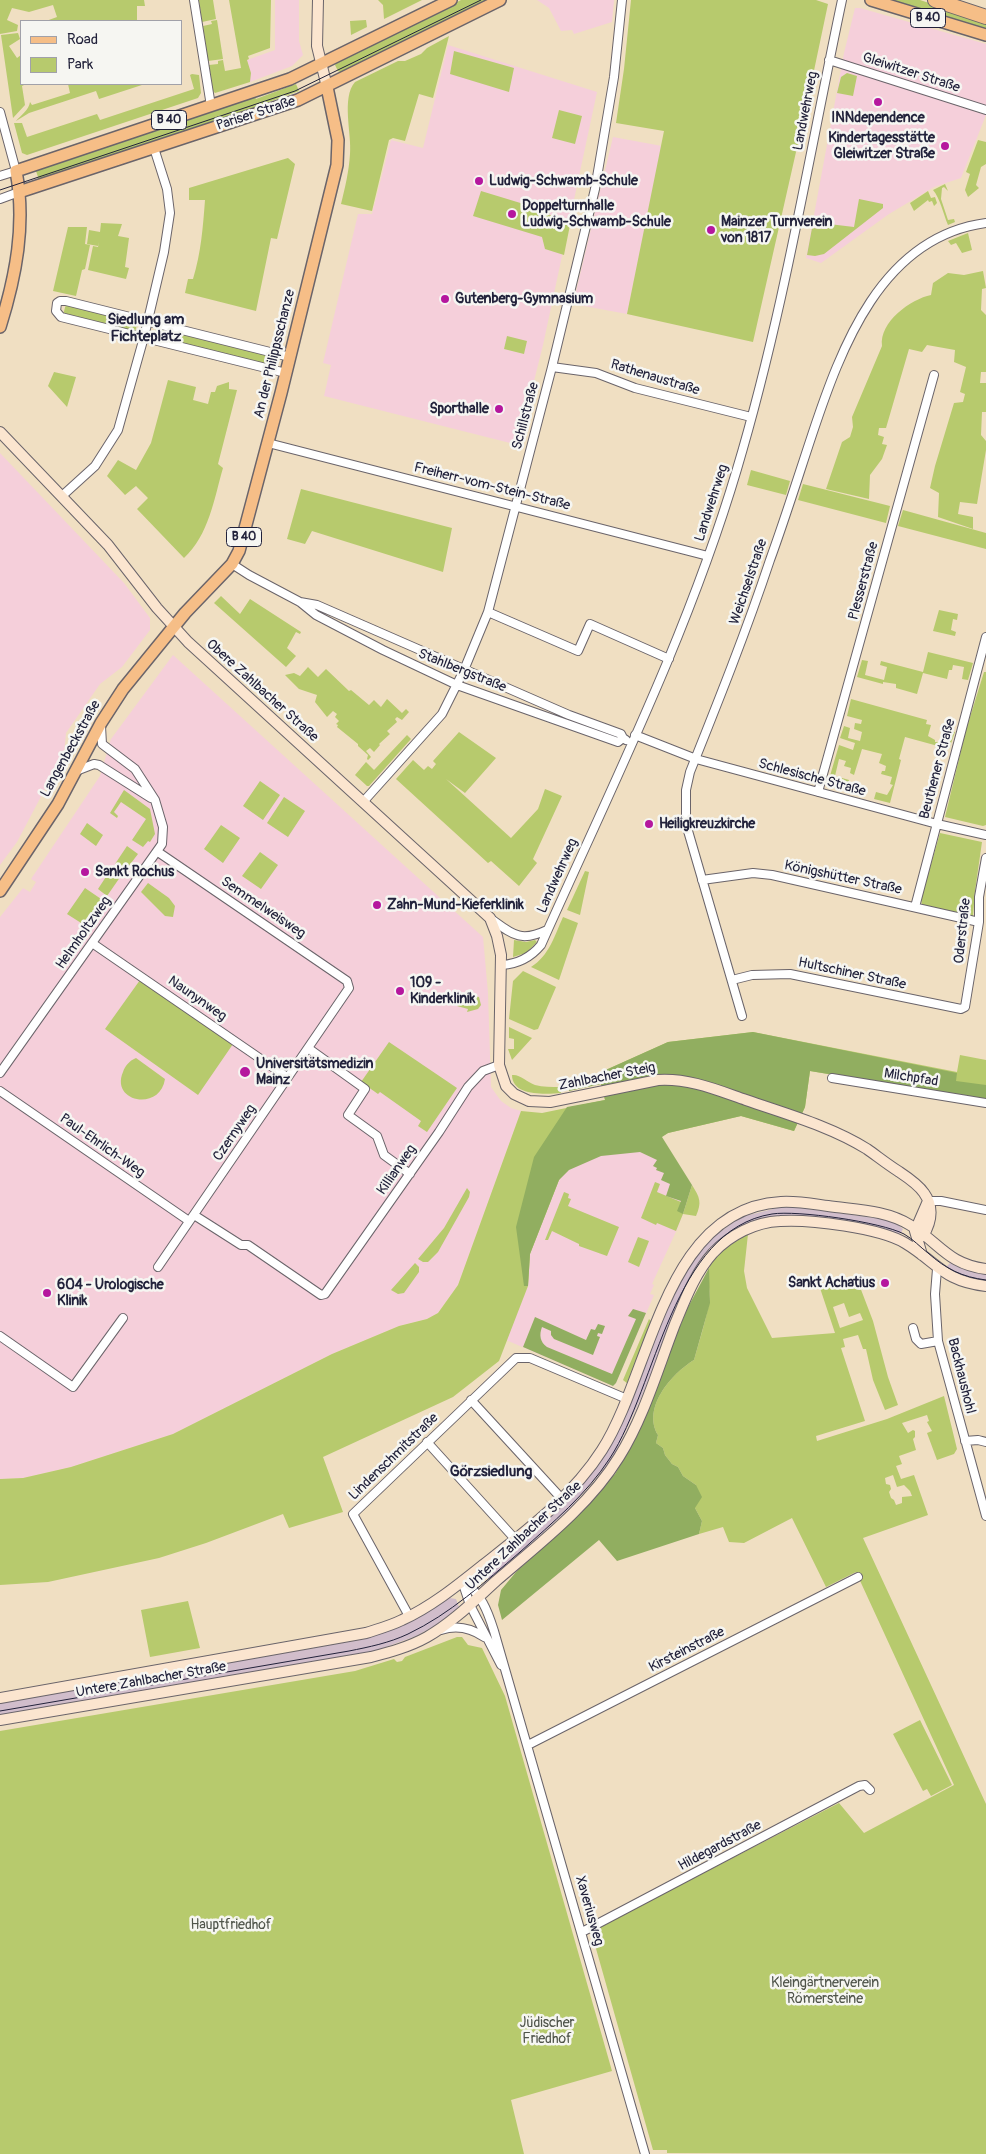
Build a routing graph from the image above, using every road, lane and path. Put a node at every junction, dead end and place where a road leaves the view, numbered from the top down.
1 (194, 0) edge
2 (318, 0) edge
3 (451, 0) edge
4 (500, 0) edge
5 (622, 0) edge
6 (842, 0) edge
7 (871, 0) edge
8 (935, 0) edge
9 (986, 17) edge
10 (986, 35) edge
11 (829, 60) junction
12 (320, 65) junction
13 (327, 87) junction
14 (211, 106) junction
15 (986, 110) edge
16 (0, 112) edge
17 (154, 148) junction
18 (16, 171) junction
19 (0, 176) edge
20 (20, 192) junction
21 (0, 199) edge
22 (986, 223) edge
23 (148, 321) junction
24 (0, 328) edge
25 (144, 337) junction
26 (290, 357) junction
27 (552, 367) junction
28 (286, 373) junction
29 (934, 375) dead end
30 (751, 417) junction
31 (0, 432) edge
32 (268, 443) junction
33 (62, 496) junction
34 (516, 506) junction
35 (708, 556) junction
36 (232, 564) junction
37 (300, 602) junction
38 (488, 612) junction
39 (174, 627) junction
40 (986, 637) edge
41 (669, 659) junction
42 (464, 670) junction
43 (457, 685) junction
44 (101, 723) junction
45 (623, 738) junction
46 (634, 739) junction
47 (696, 759) junction
48 (76, 771) junction
49 (818, 792) junction
50 (155, 800) junction
51 (363, 802) junction
52 (937, 824) junction
53 (986, 835) edge
54 (158, 852) junction
55 (986, 858) edge
56 (702, 880) junction
57 (0, 891) edge
58 (982, 897) edge
59 (915, 907) junction
60 (490, 918) junction
61 (979, 922) junction
62 (547, 930) junction
63 (92, 943) junction
64 (502, 965) junction
65 (732, 980) junction
66 (349, 988) joint
67 (965, 1007) joint
68 (742, 1016) dead end
69 (308, 1048) junction
70 (499, 1065) junction
71 (0, 1073) edge
72 (287, 1077) junction
73 (832, 1078) dead end
74 (0, 1091) edge
75 (986, 1103) edge
76 (410, 1174) junction
77 (928, 1201) junction
78 (986, 1210) edge
79 (191, 1218) junction
80 (918, 1234) junction
81 (891, 1236) junction
82 (922, 1256) junction
83 (948, 1256) junction
84 (158, 1267) dead end
85 (937, 1269) junction
86 (986, 1269) edge
87 (986, 1286) edge
88 (321, 1295) joint
89 (123, 1318) dead end
90 (913, 1328) dead end
91 (0, 1336) edge
92 (938, 1341) junction
93 (627, 1399) junction
94 (471, 1400) junction
95 (965, 1440) junction
96 (428, 1442) junction
97 (986, 1442) edge
98 (561, 1498) junction
99 (986, 1516) edge
100 (515, 1539) junction
101 (858, 1577) dead end
102 (462, 1581) junction
103 (479, 1596) junction
104 (470, 1604) junction
105 (409, 1616) junction
106 (432, 1634) junction
107 (485, 1637) junction
108 (507, 1676) junction
109 (0, 1698) edge
110 (0, 1720) edge
111 (528, 1745) junction
112 (870, 1790) dead end
113 (582, 1932) junction
114 (645, 2154) edge

1 - 14 street
2 - 12 street, An der Philippsschanze
3 - 12 main road, Pariser Straße / B 40
4 - 13 main road, Pariser Straße
5 - 27 street, Schillstraße
6 - 11 street, Landwehrweg
7 - 10 main road, B 40
8 - 9 highway, B 40
11 - 15 street, Gleiwitzer Straße
11 - 30 street, Landwehrweg
12 - 13 street, An der Philippsschanze
12 - 14 main road, Pariser Straße / B 40
13 - 17 main road, Pariser Straße
13 - 26 main road, An der Philippsschanze / B 40
14 - 18 main road, Pariser Straße / B 40
16 - 18 street
17 - 20 main road, Pariser Straße
17 - 23 street
18 - 19 street, Pariser Straße
18 - 20 main road
20 - 21 street, Pariser Straße
20 - 24 main road
22 - 47 street, Weichselstraße
23 - 25 street
23 - 25 street
23 - 26 street
25 - 28 street
25 - 33 street
26 - 28 main road, An der Philippsschanze / B 40
27 - 30 street, Rathenaustraße
27 - 34 street, Schillstraße
28 - 32 main road, An der Philippsschanze / B 40
29 - 49 street, Plesserstraße
30 - 35 street, Landwehrweg
31 - 33 street, Obere Zahlbacher Straße
32 - 34 street, Freiherr-vom-Stein-Straße
32 - 36 main road, An der Philippsschanze / B 40
33 - 39 street, Obere Zahlbacher Straße
34 - 35 street, Freiherr-vom-Stein-Straße
34 - 38 street, Schillstraße
35 - 41 street, Landwehrweg
36 - 37 street, Stahlbergstraße
36 - 39 main road, An der Philippsschanze / B 40
37 - 42 street, Stahlbergstraße
37 - 43 street, Stahlbergstraße
38 - 41 street
38 - 42 street, Schillstraße
39 - 44 main road, Langenbeckstraße / B 40
39 - 51 street, Obere Zahlbacher Straße
40 - 52 street, Beuthener Straße
41 - 46 street, Landwehrweg
42 - 43 street, Schillstraße
42 - 45 street, Stahlbergstraße
43 - 45 street, Stahlbergstraße
43 - 51 street, Schillstraße
44 - 48 main road, Langenbeckstraße / B 40
44 - 50 street, Helmholtzweg
45 - 46 street, Stahlbergstraße
46 - 47 street, Schlesische Straße
46 - 62 street, Landwehrweg
47 - 49 street, Schlesische Straße
47 - 56 street, Weichselstraße
48 - 50 street
48 - 57 main road, Langenbeckstraße / B 40
49 - 52 street, Schlesische Straße
50 - 54 street, Helmholtzweg
51 - 60 street, Obere Zahlbacher Straße
52 - 53 street, Schlesische Straße
52 - 59 street, Beuthener Straße
54 - 63 street, Helmholtzweg
54 - 66 street, Semmelweisweg
55 - 58 street, Oderstraße
56 - 59 street, Königshütter Straße
56 - 65 street, Weichselstraße
58 - 61 street, Oderstraße
59 - 61 street, Königshütter Straße
60 - 62 street
60 - 64 street, Obere Zahlbacher Straße
61 - 67 street, Oderstraße
62 - 64 street, Landwehrweg
63 - 71 street, Helmholtzweg
63 - 72 street, Naunynweg
64 - 70 street, Zahlbacher Steig
65 - 67 street, Hultschiner Straße
65 - 68 street, Weichselstraße
66 - 69 street, Czernyweg
69 - 72 street, Czernyweg
69 - 76 street
70 - 76 street, Killianweg
70 - 77 street, Zahlbacher Steig
72 - 79 street, Czernyweg
73 - 75 street, Milchpfad
74 - 79 street, Paul-Ehrlich-Weg
76 - 88 street, Killianweg
77 - 78 street
77 - 80 street
79 - 84 street, Czernyweg
79 - 88 street, Paul-Ehrlich-Weg
80 - 81 street
80 - 82 street
80 - 83 street, Untere Zahlbacher Straße
80 - 93 street, Untere Zahlbacher Straße
81 - 82 street, Untere Zahlbacher Straße
81 - 103 street, Untere Zahlbacher Straße
82 - 85 street, Untere Zahlbacher Straße
83 - 85 street
83 - 86 street, Untere Zahlbacher Straße
85 - 87 street, Untere Zahlbacher Straße
85 - 92 street, Backhaushohl
89 - 91 street
90 - 92 street
92 - 95 street, Backhaushohl
93 - 94 street, Lindenschmitstraße
93 - 98 street, Untere Zahlbacher Straße
94 - 96 street, Lindenschmitstraße
94 - 98 street
95 - 97 street
95 - 99 street, Backhaushohl
96 - 100 street
96 - 105 street, Lindenschmitstraße
98 - 100 street, Untere Zahlbacher Straße
100 - 102 street, Untere Zahlbacher Straße
101 - 111 street, Kirsteinstraße
102 - 103 street, Xaveriusweg
102 - 104 street, Xaveriusweg
102 - 105 street, Untere Zahlbacher Straße
103 - 104 street, Untere Zahlbacher Straße
103 - 108 street, Xaveriusweg
104 - 106 street, Untere Zahlbacher Straße
104 - 107 street, Xaveriusweg
105 - 109 street, Untere Zahlbacher Straße
106 - 107 street
106 - 110 street, Untere Zahlbacher Straße
107 - 108 street, Xaveriusweg
108 - 111 street, Xaveriusweg
111 - 113 street, Xaveriusweg
112 - 113 street, Hildegardstraße
113 - 114 street, Xaveriusweg

